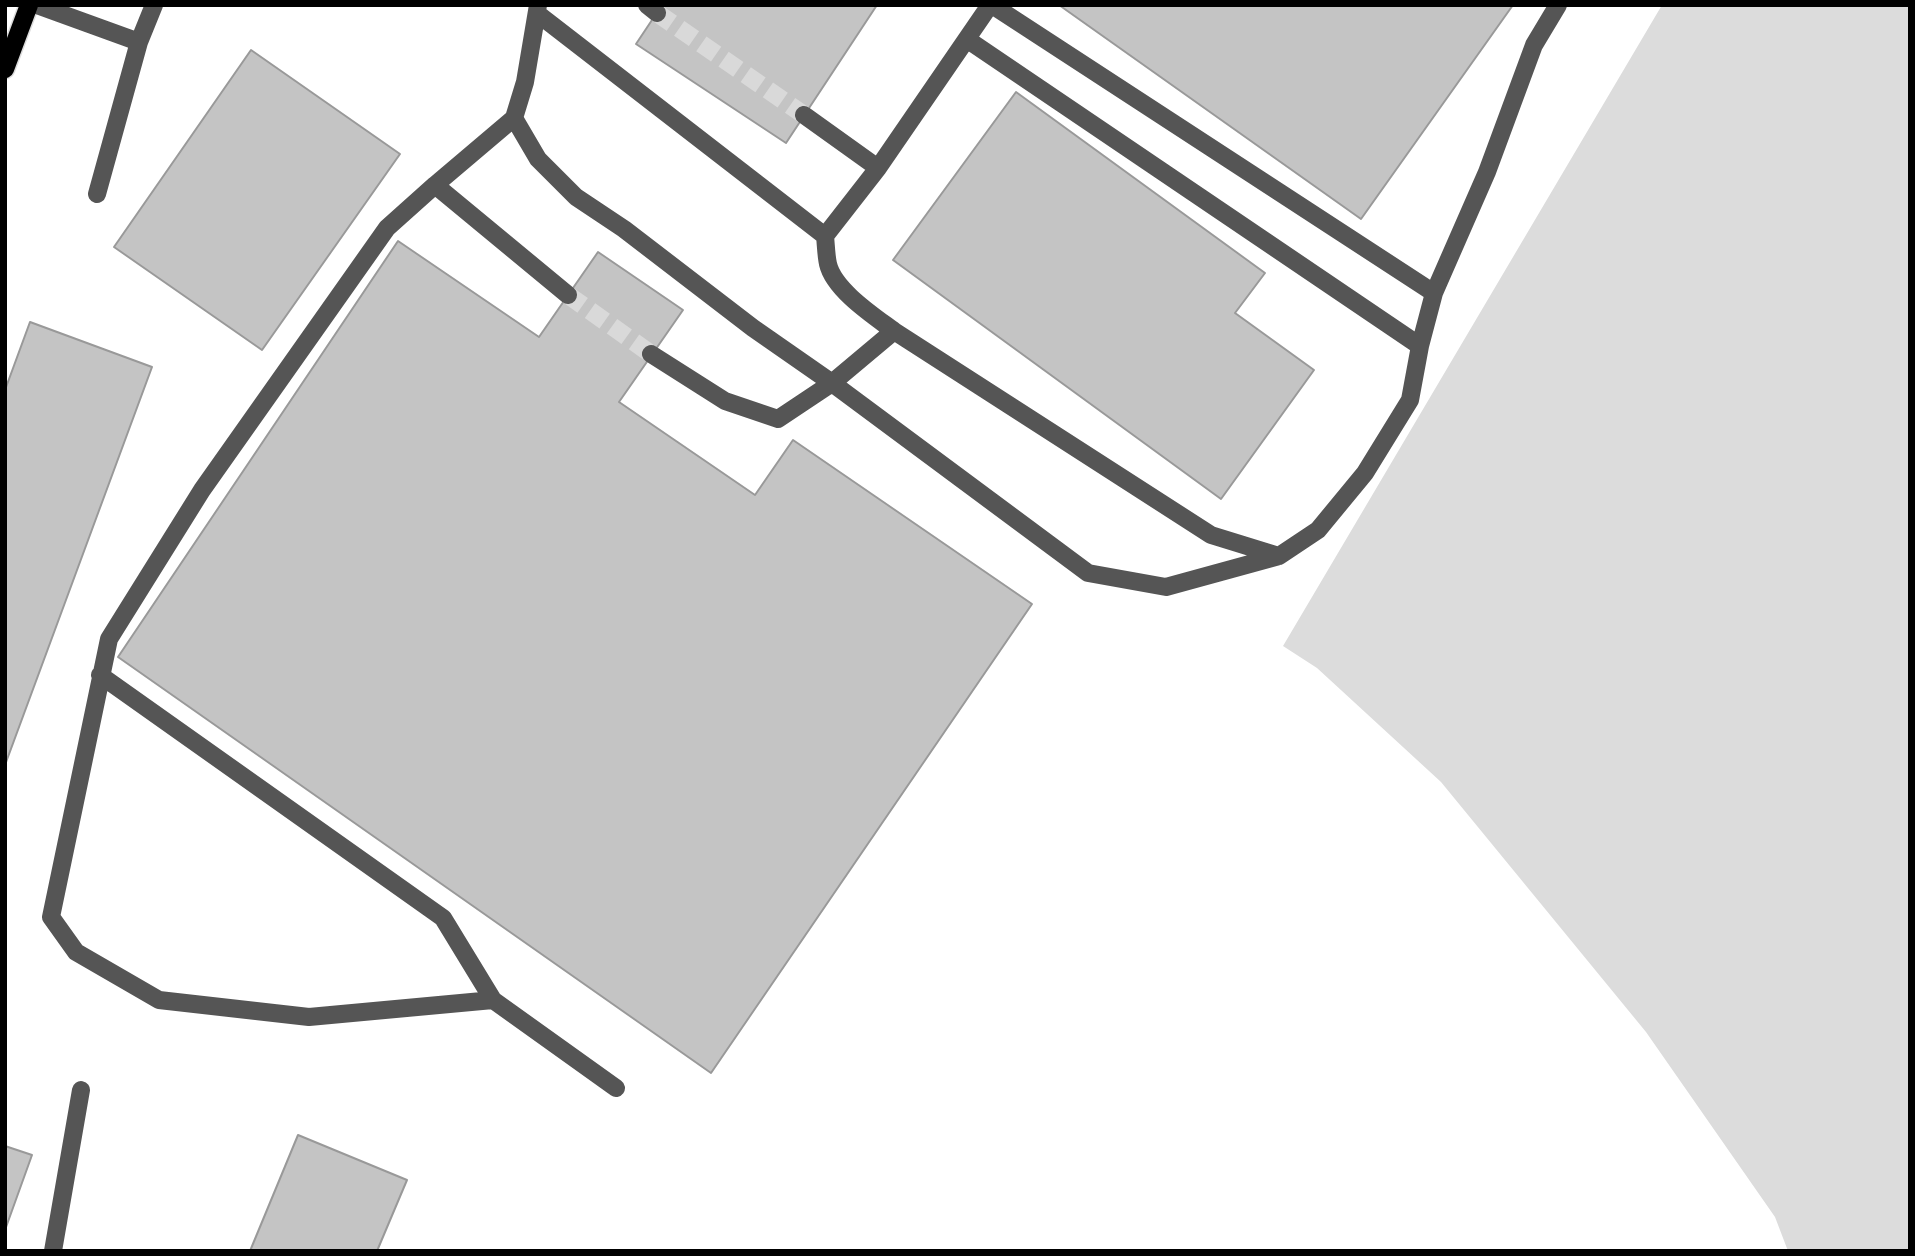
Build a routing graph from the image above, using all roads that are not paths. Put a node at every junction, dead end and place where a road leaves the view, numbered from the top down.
1 (29, 5) edge
2 (37, 5) edge
3 (154, 5) edge
4 (991, 5) edge
5 (1558, 5) edge
6 (538, 10) edge
7 (968, 40) junction
8 (139, 42) junction
9 (5, 69) edge
10 (804, 115) tunnel mouth
11 (514, 118) junction
12 (878, 168) junction
13 (435, 185) junction
14 (97, 194) dead end
15 (825, 236) junction
16 (1434, 293) junction
17 (568, 295) tunnel mouth
18 (894, 331) junction
19 (1420, 346) junction
20 (652, 355) tunnel mouth
21 (832, 383) junction
22 (1279, 556) junction
23 (100, 675) junction
24 (493, 1000) junction
25 (616, 1088) dead end
26 (81, 1090) dead end
27 (53, 1251) edge

1 - 9 main road
2 - 8 lane
3 - 8 lane
4 - 7 lane
4 - 16 lane
5 - 16 lane
6 - 11 lane
6 - 15 lane
7 - 12 lane
7 - 19 lane
8 - 14 lane
10 - 12 lane
11 - 13 lane
11 - 21 lane
12 - 15 lane
13 - 17 lane
13 - 23 lane
15 - 18 lane
16 - 19 lane
18 - 21 lane
18 - 22 lane
19 - 22 lane
20 - 21 lane
21 - 22 lane
23 - 24 lane
23 - 24 lane
24 - 25 lane
26 - 27 lane

